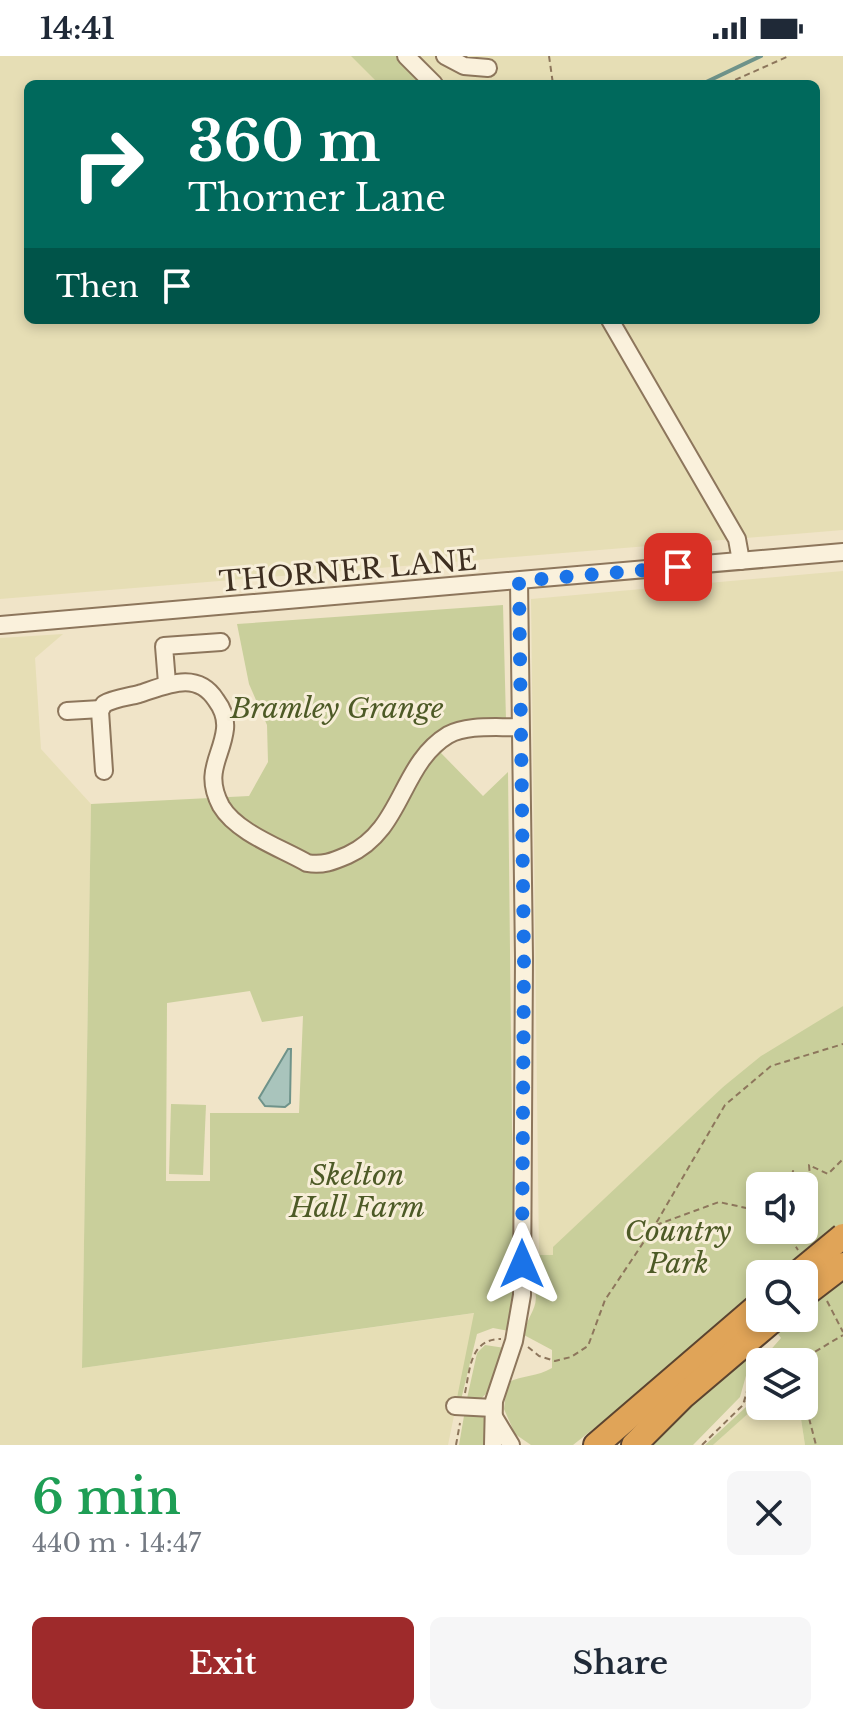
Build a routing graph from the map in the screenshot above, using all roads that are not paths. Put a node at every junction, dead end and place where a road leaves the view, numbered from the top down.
1 (406, 56) edge
2 (445, 56) edge
3 (488, 68) dead end
4 (430, 80) edge
5 (612, 324) edge
6 (843, 552) edge
7 (741, 561) junction
8 (519, 581) junction
9 (0, 625) edge
10 (221, 642) dead end
11 (156, 656) dead end
12 (163, 685) junction
13 (101, 709) junction
14 (67, 711) dead end
15 (520, 727) junction
16 (104, 771) dead end
17 (843, 1236) edge
18 (814, 1260) edge
19 (843, 1265) edge
20 (818, 1284) edge
21 (746, 1327) edge
22 (746, 1331) edge
23 (459, 1407) road end
24 (493, 1412) junction
25 (493, 1445) edge
26 (511, 1445) edge
27 (596, 1445) edge
28 (634, 1445) edge

1 - 4 street
2 - 3 street
5 - 7 street
6 - 7 street, THORNER LANE
7 - 8 street, THORNER LANE
8 - 9 street, THORNER LANE
8 - 15 street
10 - 12 street
11 - 12 street
12 - 13 street
12 - 15 street
13 - 14 street
13 - 16 street
15 - 24 street
17 - 18 highway, bridge
19 - 20 highway, bridge
21 - 27 highway
22 - 28 highway
23 - 24 street
24 - 25 street
24 - 26 street

